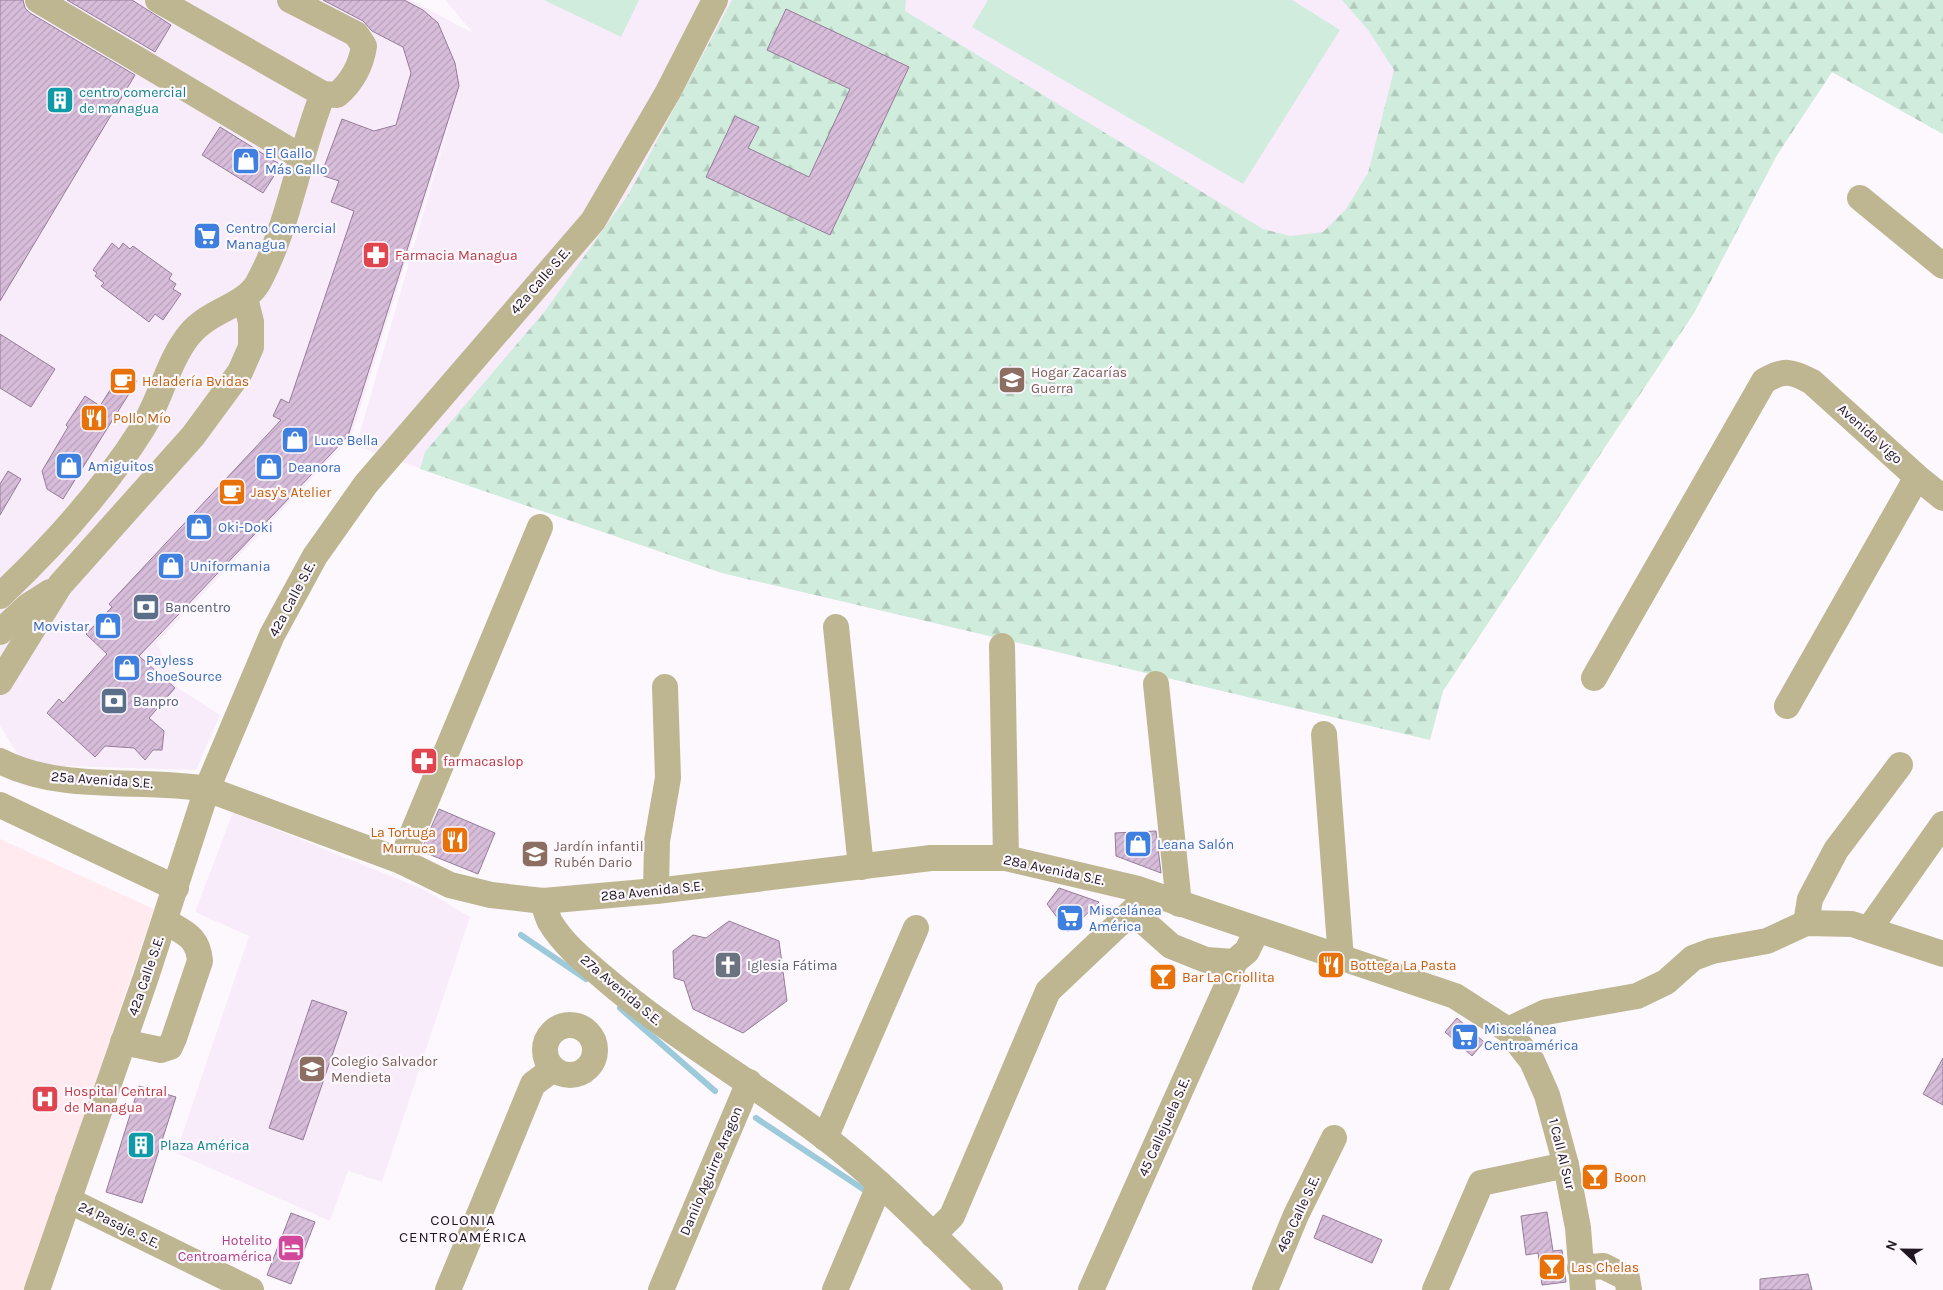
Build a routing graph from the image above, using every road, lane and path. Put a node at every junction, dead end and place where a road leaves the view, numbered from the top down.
1 (38, 0) edge
2 (158, 0) edge
3 (290, 0) edge
4 (715, 0) edge
5 (323, 94) junction
6 (301, 157) junction
7 (1860, 198) dead end
8 (1943, 266) edge
9 (246, 298) junction
10 (1917, 478) junction
11 (1943, 498) edge
12 (540, 527) dead end
13 (60, 585) junction
14 (0, 596) edge
15 (836, 627) dead end
16 (0, 632) edge
17 (1002, 646) dead end
18 (1594, 678) dead end
19 (0, 682) edge
20 (1156, 684) dead end
21 (665, 687) dead end
22 (1788, 706) dead end
23 (1324, 734) dead end
24 (2, 760) edge
25 (1900, 765) dead end
26 (207, 789) junction
27 (0, 805) edge
28 (1943, 824) edge
29 (1006, 858) junction
30 (401, 861) junction
31 (861, 867) junction
32 (176, 888) junction
33 (656, 891) junction
34 (1139, 897) junction
35 (543, 901) junction
36 (1179, 904) junction
37 (165, 921) junction
38 (1806, 923) junction
39 (916, 928) dead end
40 (1869, 929) junction
41 (1257, 930) junction
42 (1943, 954) edge
43 (1341, 959) junction
44 (1234, 962) junction
45 (1508, 1030) junction
46 (123, 1042) junction
47 (553, 1069) dead end
48 (748, 1082) junction
49 (825, 1138) junction
50 (1334, 1138) dead end
51 (1566, 1165) junction
52 (879, 1187) junction
53 (68, 1200) junction
54 (933, 1235) junction
55 (1581, 1279) edge
56 (37, 1290) edge
57 (251, 1290) edge
58 (448, 1290) edge
59 (662, 1290) edge
60 (835, 1290) edge
61 (990, 1290) edge
62 (1091, 1290) edge
63 (1265, 1290) edge
64 (1435, 1290) edge
65 (1629, 1290) edge

1 - 6 street
2 - 5 street
3 - 5 street
4 - 26 street, 42a Calle S.E.
5 - 6 street
6 - 9 street
7 - 8 street
9 - 13 street
9 - 14 street
10 - 11 street, Avenida Vigo
10 - 18 street, Avenida Vigo
10 - 22 street
12 - 30 street
13 - 16 street
13 - 19 street
15 - 31 street
17 - 29 street
20 - 36 street
21 - 33 street
23 - 43 street
24 - 26 street, 25a Avenida S.E.
25 - 38 street
26 - 30 street
26 - 32 street, 42a Calle S.E.
27 - 32 street
28 - 40 street
29 - 31 street, 28a Avenida S.E.
29 - 34 street, 28a Avenida S.E.
30 - 35 street
31 - 33 street, 28a Avenida S.E.
32 - 37 street, 42a Calle S.E.
33 - 35 street, 28a Avenida S.E.
34 - 36 street, 28a Avenida S.E.
34 - 44 street
34 - 54 street
35 - 48 street, 27a Avenida S.E.
36 - 41 street, 28a Avenida S.E.
37 - 46 street, 42a Calle S.E.
37 - 46 street
38 - 40 street
38 - 45 street
39 - 49 street
40 - 42 street
41 - 43 street, 28a Avenida S.E.
41 - 44 street
43 - 45 street, 28a Avenida S.E.
44 - 62 street, 45 Callejuela S.E.
45 - 51 street, 1 Call Al Sur
46 - 53 street, 42a Calle S.E.
47 - 58 street
48 - 49 street, 27a Avenida S.E.
48 - 59 street, Danilo Aguirre Aragon
49 - 52 street, 27a Avenida S.E.
50 - 63 street, 46a Calle S.E.
51 - 55 street, 1 Call Al Sur
51 - 64 street
52 - 54 street, 27a Avenida S.E.
52 - 60 street
53 - 56 street, 42a Calle S.E.
53 - 57 street, 24 Pasaje. S.E.
54 - 61 street, 27a Avenida S.E.
55 - 65 street

